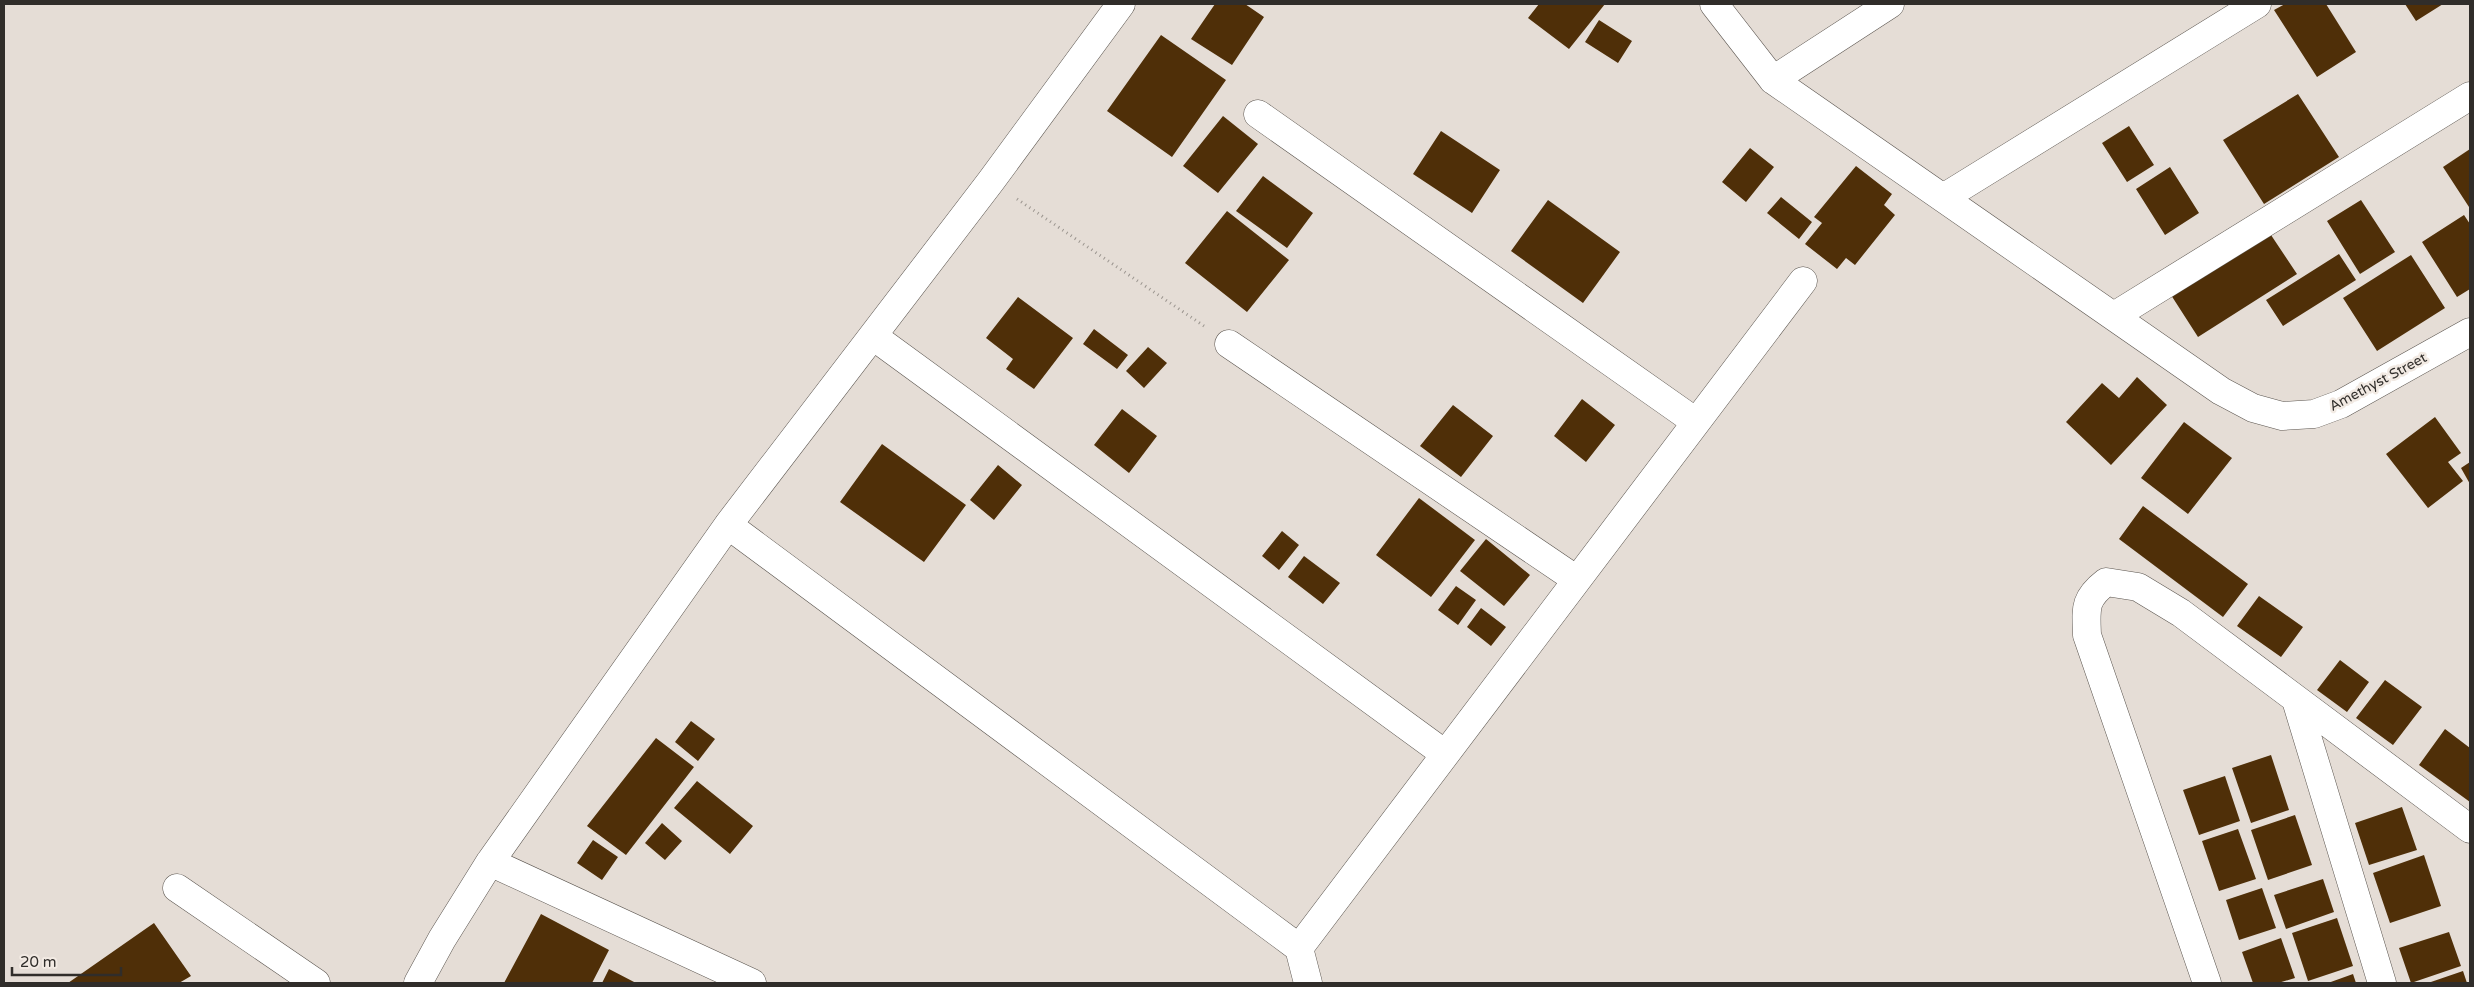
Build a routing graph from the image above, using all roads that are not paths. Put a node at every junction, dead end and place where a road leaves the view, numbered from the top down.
1 (1121, 4) edge
2 (1714, 4) edge
3 (1890, 4) edge
4 (2258, 4) edge
5 (1773, 80) junction
6 (2470, 96) edge
7 (1258, 114) dead end
8 (1943, 198) junction
9 (1803, 281) dead end
10 (2114, 316) junction
11 (2470, 332) edge
12 (873, 336) junction
13 (1230, 344) road end
14 (1696, 422) junction
15 (728, 525) junction
16 (1577, 580) junction
17 (2296, 700) junction
18 (1446, 754) junction
19 (2470, 829) edge
20 (490, 862) junction
21 (177, 888) dead end
22 (1299, 948) junction
23 (316, 983) edge
24 (418, 983) edge
25 (752, 983) edge
26 (1308, 983) edge
27 (2207, 983) edge
28 (2382, 983) edge

1 - 12 street
2 - 5 street, Amethyst Street
3 - 5 street
4 - 8 street
5 - 8 street, Amethyst Street
6 - 10 street
7 - 14 street
8 - 10 street, Amethyst Street
9 - 14 street
10 - 11 street, Amethyst Street
12 - 15 street
12 - 18 street
13 - 16 street
14 - 16 street
15 - 20 street
15 - 22 street
16 - 18 street
17 - 19 street
17 - 27 street
17 - 28 street
18 - 22 street
20 - 24 street
20 - 25 street
21 - 23 street
22 - 26 street

